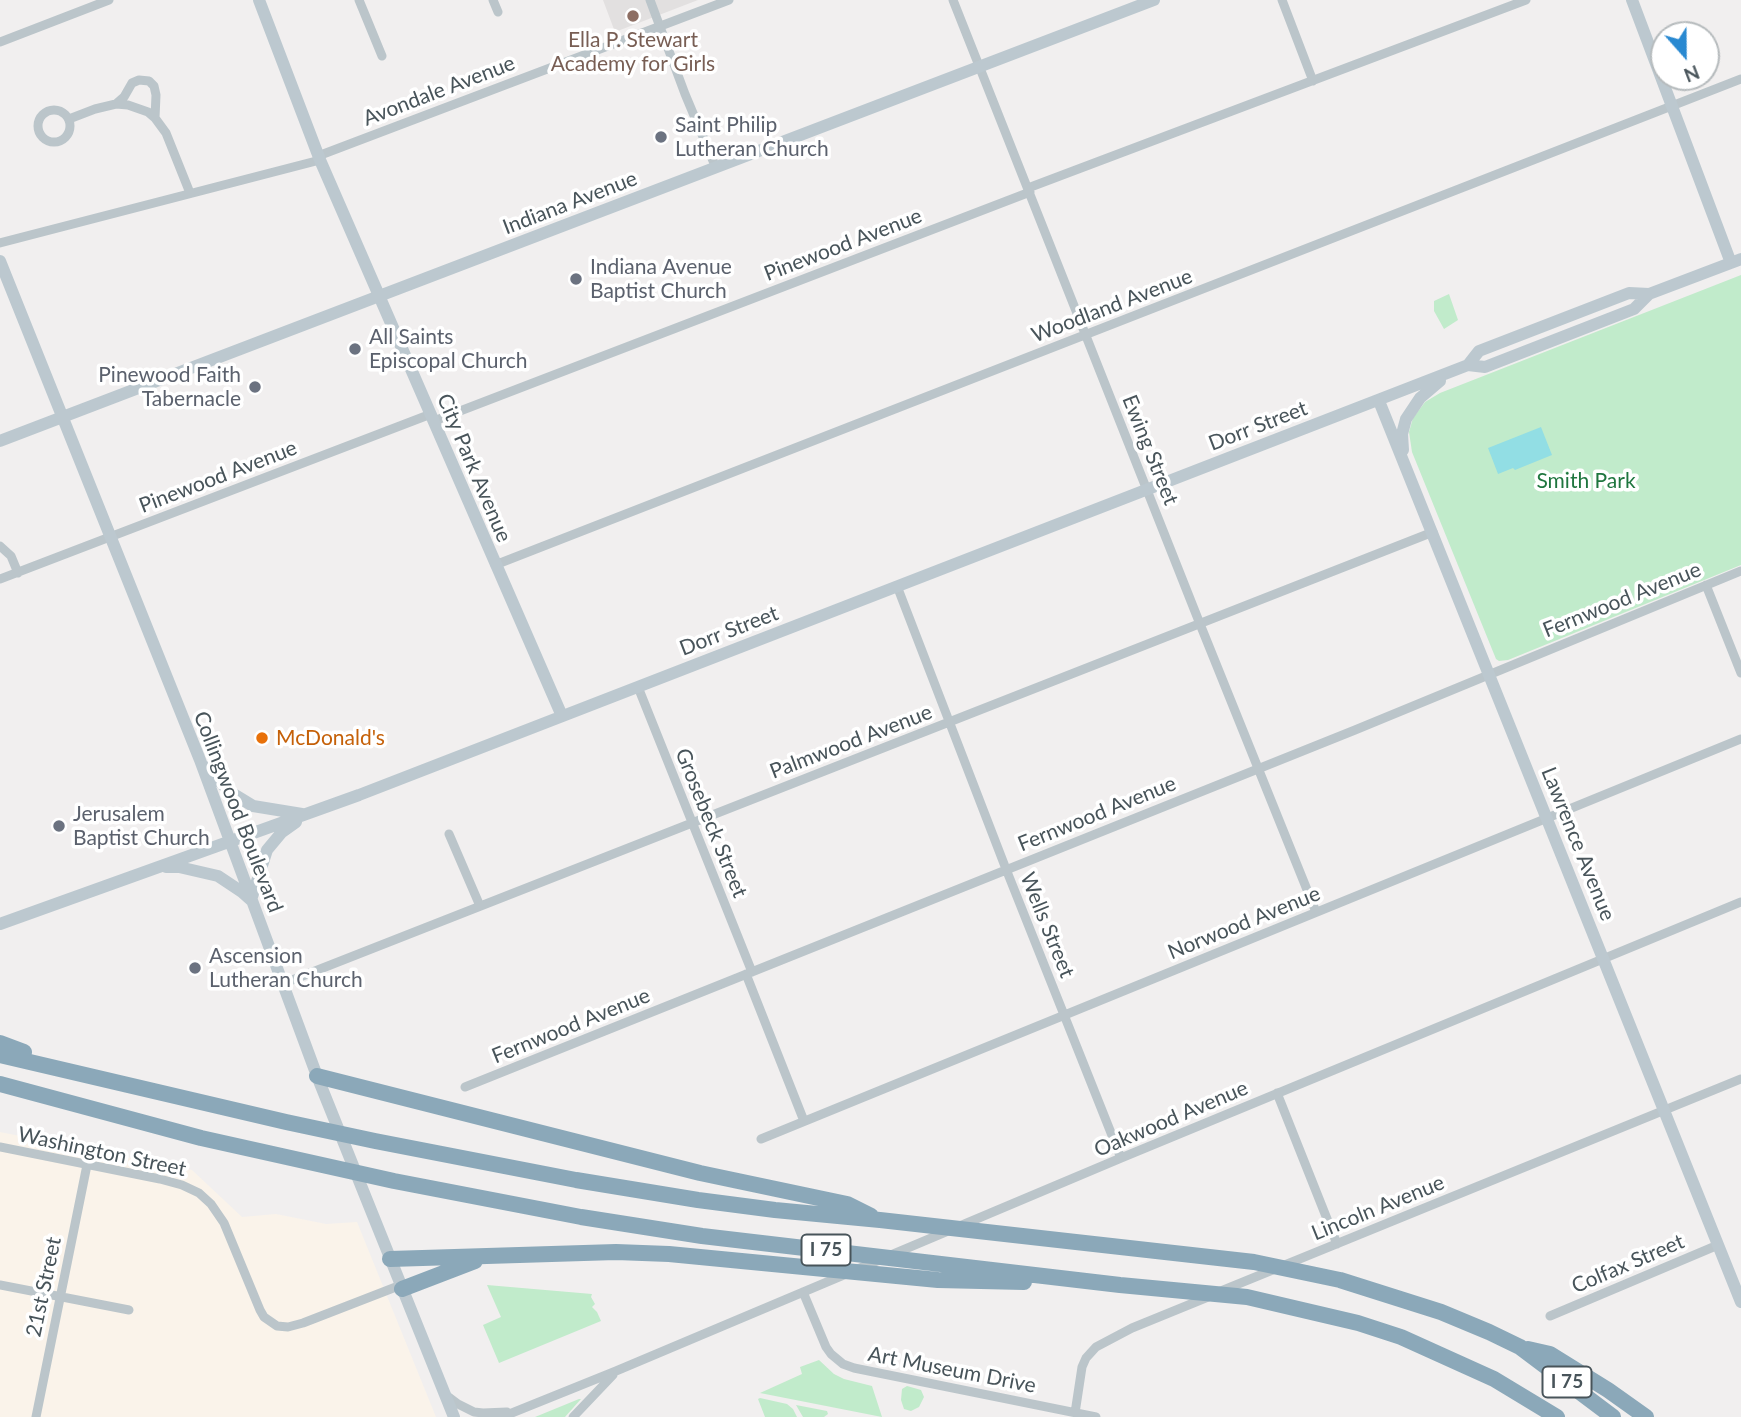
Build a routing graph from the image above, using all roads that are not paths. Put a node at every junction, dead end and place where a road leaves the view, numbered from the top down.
1 (109, 0) edge
2 (259, 0) edge
3 (359, 0) edge
4 (493, 0) edge
5 (650, 0) edge
6 (729, 0) edge
7 (953, 0) edge
8 (1154, 0) edge
9 (1282, 0) edge
10 (1526, 0) edge
11 (1632, 0) edge
12 (498, 12) dead end
13 (660, 26) junction
14 (0, 42) edge
15 (382, 56) dead end
16 (980, 66) junction
17 (1741, 79) edge
18 (1313, 81) junction
19 (116, 104) junction
20 (1673, 106) junction
21 (155, 118) junction
22 (69, 120) dead end
23 (319, 158) junction
24 (716, 167) junction
25 (1029, 190) junction
26 (190, 193) junction
27 (0, 243) edge
28 (0, 261) edge
29 (1736, 261) edge
30 (380, 297) junction
31 (1086, 334) junction
32 (1453, 372) junction
33 (1379, 401) junction
34 (63, 417) junction
35 (432, 418) junction
36 (0, 442) edge
37 (1404, 461) junction
38 (1147, 489) junction
39 (1433, 532) junction
40 (110, 537) junction
41 (0, 546) edge
42 (495, 565) junction
43 (1741, 571) edge
44 (18, 573) junction
45 (0, 579) edge
46 (1706, 585) junction
47 (897, 586) junction
48 (1200, 624) junction
49 (1489, 673) junction
50 (1741, 673) edge
51 (638, 687) junction
52 (562, 716) junction
53 (950, 722) junction
54 (1741, 739) edge
55 (200, 760) junction
56 (1258, 768) junction
57 (305, 814) junction
58 (1547, 817) junction
59 (692, 823) junction
60 (449, 834) dead end
61 (229, 841) junction
62 (158, 866) junction
63 (1006, 869) junction
64 (251, 901) junction
65 (1741, 902) edge
66 (480, 906) junction
67 (1316, 912) junction
68 (0, 924) edge
69 (1604, 958) junction
70 (749, 973) junction
71 (282, 984) junction
72 (1064, 1015) junction
73 (0, 1043) edge
74 (0, 1055) edge
75 (86, 1074) junction
76 (317, 1076) junction
77 (1741, 1079) edge
78 (0, 1084) edge
79 (465, 1087) dead end
80 (0, 1091) edge
81 (1278, 1093) junction
82 (82, 1107) junction
83 (1664, 1111) junction
84 (804, 1121) junction
85 (761, 1139) dead end
86 (0, 1147) edge
87 (1121, 1158) junction
88 (87, 1165) junction
89 (880, 1220) junction
90 (1337, 1244) junction
91 (1718, 1245) junction
92 (486, 1257) junction
93 (390, 1259) junction
94 (1120, 1284) junction
95 (0, 1285) edge
96 (401, 1287) junction
97 (803, 1292) junction
98 (60, 1297) junction
99 (1741, 1302) edge
100 (129, 1310) dead end
101 (1550, 1316) dead end
102 (1520, 1347) junction
103 (616, 1371) junction
104 (444, 1394) junction
105 (516, 1411) junction
106 (1075, 1413) junction
107 (36, 1417) edge
108 (454, 1417) edge
109 (502, 1417) edge
110 (573, 1417) edge
111 (1096, 1417) edge
112 (1557, 1417) edge
113 (1613, 1417) edge
114 (1646, 1417) edge

1 - 14 street
2 - 23 main road, City Park Avenue
3 - 15 street
4 - 12 street
5 - 13 street
6 - 13 street, Avondale Avenue
7 - 16 street, Ewing Street
8 - 16 main road, Indiana Avenue
9 - 18 street
10 - 18 street, Pinewood Avenue
11 - 20 main road
13 - 23 street, Avondale Avenue
13 - 24 street
16 - 24 main road, Indiana Avenue
16 - 25 street, Ewing Street
17 - 20 street, Woodland Avenue
18 - 25 street, Pinewood Avenue
19 - 21 street
19 - 21 street
19 - 22 street
20 - 29 main road
20 - 31 street, Woodland Avenue
21 - 26 street
23 - 26 street, Avondale Avenue
23 - 30 main road, City Park Avenue
24 - 30 main road, Indiana Avenue
25 - 31 street, Ewing Street
25 - 35 street, Pinewood Avenue
26 - 27 street, Avondale Avenue
28 - 34 main road, Collingwood Boulevard
29 - 32 main road, Dorr Street
30 - 34 main road, Indiana Avenue
30 - 35 main road, City Park Avenue
31 - 38 street, Ewing Street
31 - 42 street, Woodland Avenue
32 - 33 main road, Dorr Street
32 - 37 main road
33 - 37 main road, Lawrence Avenue
33 - 38 main road, Dorr Street
34 - 36 main road, Indiana Avenue
34 - 40 main road, Collingwood Boulevard
35 - 40 street, Pinewood Avenue
35 - 42 main road, City Park Avenue
37 - 39 main road, Lawrence Avenue
38 - 47 main road, Dorr Street
38 - 48 street, Ewing Street
39 - 48 street, Palmwood Avenue
39 - 49 main road, Lawrence Avenue
40 - 44 street, Pinewood Avenue
40 - 55 main road, Collingwood Boulevard
41 - 44 street
42 - 52 main road, City Park Avenue
43 - 46 street, Fernwood Avenue
44 - 45 street, Pinewood Avenue
46 - 49 street, Fernwood Avenue
46 - 50 street
47 - 51 main road, Dorr Street
47 - 53 street, Wells Street
48 - 53 street, Palmwood Avenue
48 - 56 street, Ewing Street
49 - 56 street, Fernwood Avenue
49 - 58 main road, Lawrence Avenue
51 - 52 main road, Dorr Street
51 - 59 street, Grosebeck Street
52 - 57 main road, Dorr Street
53 - 59 street, Palmwood Avenue
53 - 63 street, Wells Street
54 - 58 street, Norwood Avenue
55 - 57 main road
55 - 61 main road, Collingwood Boulevard
56 - 63 street, Fernwood Avenue
56 - 67 street, Ewing Street
57 - 61 main road, Dorr Street
57 - 64 main road
58 - 67 street, Norwood Avenue
58 - 69 main road, Lawrence Avenue
59 - 66 street, Palmwood Avenue
59 - 70 street, Grosebeck Street
60 - 66 street
61 - 62 main road, Dorr Street
61 - 64 main road, Collingwood Boulevard
62 - 64 main road
62 - 68 main road, Dorr Street
63 - 70 street, Fernwood Avenue
63 - 72 street, Wells Street
64 - 71 main road, Collingwood Boulevard
65 - 69 street, Oakwood Avenue
66 - 71 street, Palmwood Avenue
67 - 72 street, Norwood Avenue
69 - 81 street, Oakwood Avenue
69 - 83 main road, Lawrence Avenue
70 - 79 street, Fernwood Avenue
70 - 84 street, Grosebeck Street
71 - 76 main road, Collingwood Boulevard
72 - 84 street, Norwood Avenue
72 - 87 street, Wells Street
73 - 75 highway
74 - 75 highway, I 75
75 - 89 highway, I 75
76 - 89 highway
76 - 93 main road, Collingwood Boulevard
77 - 83 street, Lincoln Avenue
78 - 82 highway, I 75
80 - 82 highway
81 - 87 street, Oakwood Avenue
81 - 90 street
82 - 94 highway, I 75
83 - 90 street, Lincoln Avenue
83 - 91 main road, Lawrence Avenue
84 - 85 street, Norwood Avenue
86 - 88 street, Washington Street
87 - 97 street, Oakwood Avenue
88 - 96 street, Washington Street
88 - 98 street, 21st Street
89 - 102 highway, I 75
90 - 106 street, Lincoln Avenue
91 - 99 main road, Lawrence Avenue
91 - 101 street, Colfax Street
92 - 93 highway
92 - 94 highway
92 - 96 highway
93 - 96 main road, Collingwood Boulevard
94 - 112 highway, I 75
95 - 98 street
96 - 104 main road, Collingwood Boulevard
97 - 103 street, Oakwood Avenue
97 - 106 street, Art Museum Drive
98 - 100 street
98 - 107 street, 21st Street
102 - 113 highway, I 75
102 - 114 highway
103 - 105 street, Oakwood Avenue
103 - 110 street, Oakwood Avenue
104 - 105 street, Oakwood Avenue
104 - 108 main road, Collingwood Boulevard
105 - 109 street, Oakwood Avenue
106 - 111 street, Art Museum Drive

